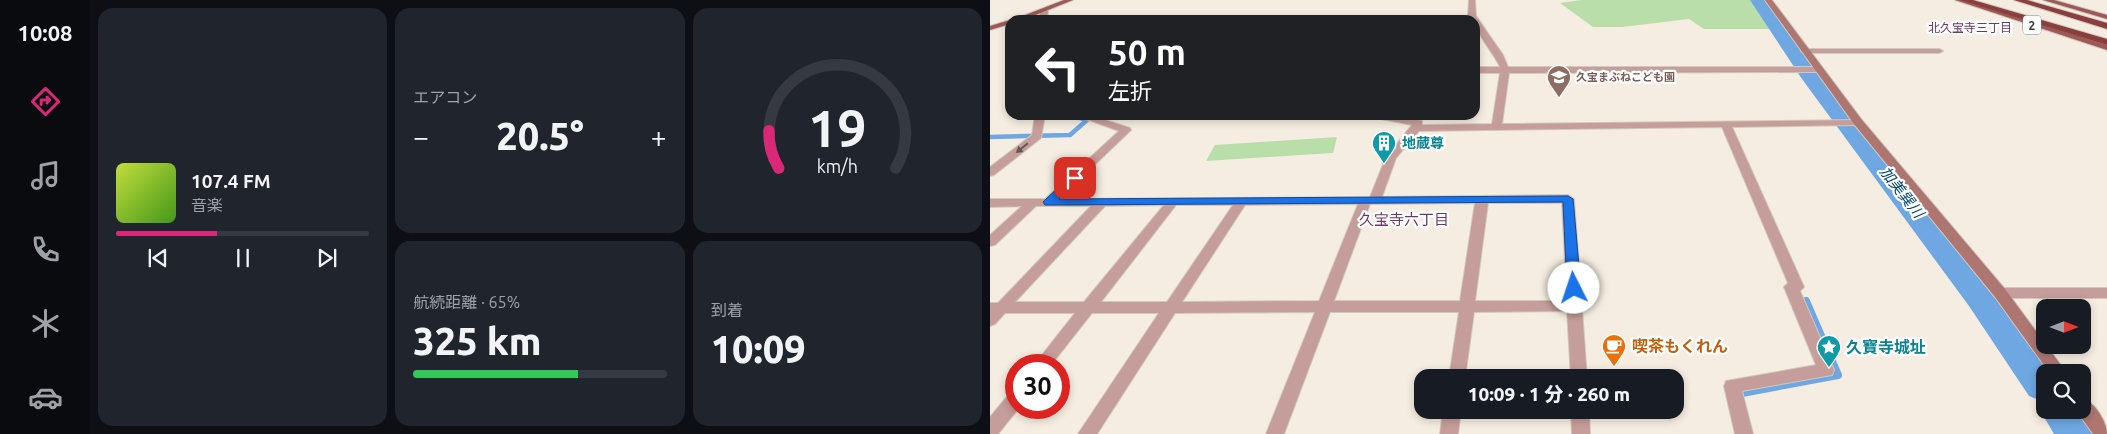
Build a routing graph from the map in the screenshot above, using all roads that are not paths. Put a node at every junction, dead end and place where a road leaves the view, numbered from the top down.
1 (1070, 0) edge
2 (1472, 0) edge
3 (1768, 0) edge
4 (1958, 0) edge
5 (1964, 0) edge
6 (1993, 0) edge
7 (2018, 0) edge
8 (2035, 0) edge
9 (2046, 0) edge
10 (1044, 10) junction
11 (1030, 15) edge
12 (1044, 15) edge
13 (1472, 15) edge
14 (2107, 19) edge
15 (1005, 24) edge
16 (2107, 26) edge
17 (1480, 27) edge
18 (990, 28) edge
19 (2107, 34) edge
20 (2107, 42) edge
21 (2107, 48) edge
22 (1805, 51) junction
23 (1939, 51) dead end
24 (1810, 69) junction
25 (1480, 70) edge
26 (1505, 70) junction
27 (1039, 120) edge
28 (1095, 120) edge
29 (1402, 120) edge
30 (1851, 122) junction
31 (1726, 124) junction
32 (1497, 127) junction
33 (1416, 128) junction
34 (990, 173) edge
35 (1482, 200) junction
36 (1370, 201) junction
37 (1034, 202) junction
38 (1049, 202) junction
39 (1241, 202) junction
40 (990, 203) edge
41 (1101, 203) junction
42 (1172, 203) junction
43 (990, 242) edge
44 (2000, 293) junction
45 (2107, 293) edge
46 (1575, 306) junction
47 (1468, 307) junction
48 (996, 308) edge
49 (1324, 308) junction
50 (1087, 309) junction
51 (1171, 309) junction
52 (990, 320) edge
53 (1051, 354) edge
54 (2052, 364) edge
55 (1458, 369) edge
56 (1578, 369) edge
57 (1005, 412) edge
58 (2091, 417) edge
59 (1451, 419) edge
60 (1581, 419) edge
61 (990, 431) edge
62 (1087, 434) edge
63 (1275, 434) edge
64 (1449, 434) edge
65 (1582, 434) edge
66 (1744, 434) edge
67 (2104, 434) edge

1 - 10 main road
2 - 13 street
3 - 22 street
4 - 21 main road, 2
5 - 20 highway
6 - 19 highway
7 - 16 highway
8 - 14 highway
9 - 14 main road, 2
10 - 11 main road
10 - 12 street
15 - 18 main road
17 - 26 street
22 - 23 street
22 - 24 street
24 - 26 street
24 - 30 street
25 - 26 street
26 - 32 street
27 -> 34 street
28 - 38 street
29 - 33 street
30 - 31 street
30 - 44 street
31 - 32 street
31 - 66 street
32 - 33 street
33 - 36 street
35 - 36 street
35 - 46 street
35 - 47 street
36 - 39 street
36 - 49 street
37 - 38 street
37 - 40 street
37 - 43 street
38 - 41 street
39 - 42 street
39 - 51 street
41 - 42 street
41 - 48 street
42 - 50 street
44 - 45 street
44 - 54 street
46 - 47 street
46 - 56 street
47 - 49 street
47 - 55 street
48 - 50 street
48 - 52 street
49 - 51 street
49 - 63 street
50 - 51 street
50 - 53 street
51 - 62 street
57 - 61 street
58 - 67 street
59 - 64 street
60 - 65 street

